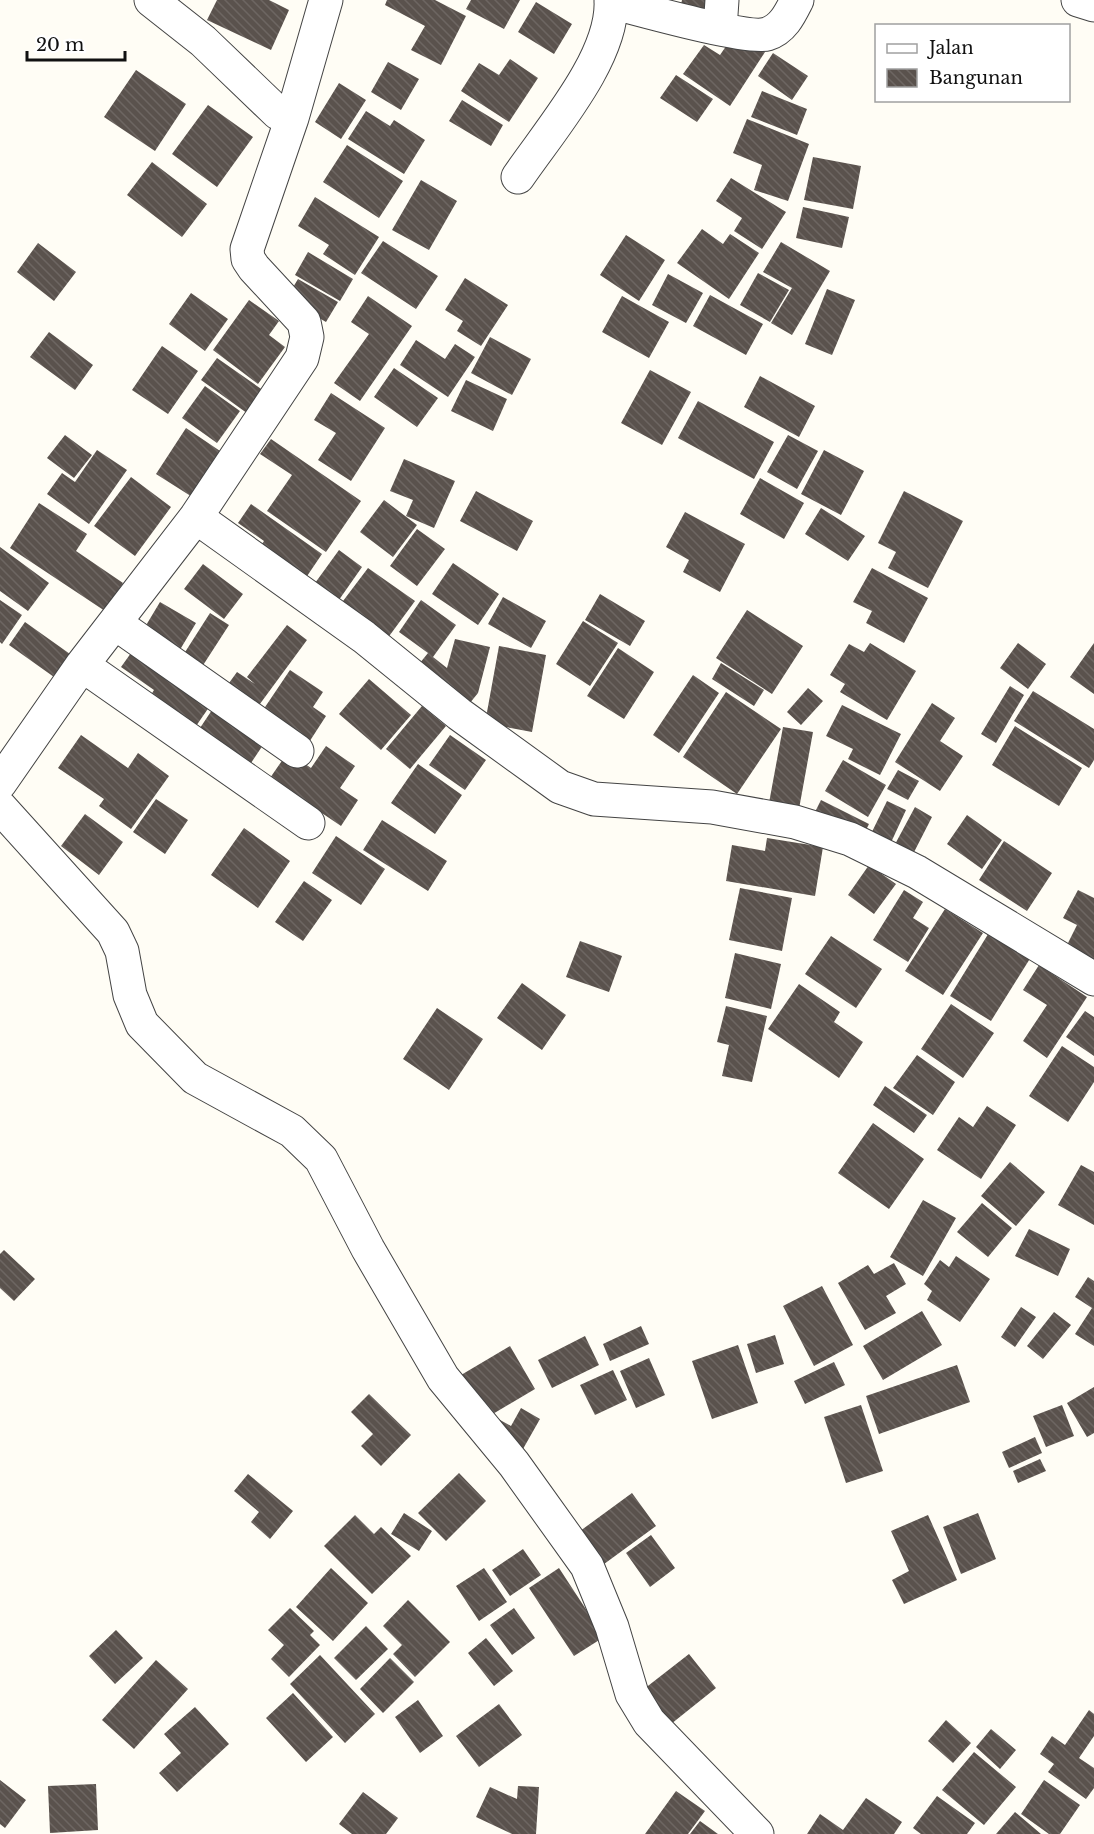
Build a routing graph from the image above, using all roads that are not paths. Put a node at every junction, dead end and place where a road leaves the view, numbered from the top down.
1 (151, 0) edge
2 (326, 0) edge
3 (797, 0) edge
4 (1078, 0) edge
5 (611, 1) edge
6 (1094, 5) edge
7 (721, 14) edge
8 (292, 118) junction
9 (518, 177) dead end
10 (196, 517) junction
11 (115, 623) junction
12 (82, 665) junction
13 (297, 751) dead end
14 (0, 783) edge
15 (0, 807) edge
16 (308, 823) dead end
17 (1094, 978) edge
18 (757, 1834) edge

1 - 8 street
2 - 8 street
3 - 7 street
4 - 6 street
5 - 7 street
5 - 9 street
8 - 10 street
10 - 11 street
10 - 17 street
11 - 12 street
11 - 13 street
12 - 14 street
12 - 16 street
15 - 18 street

